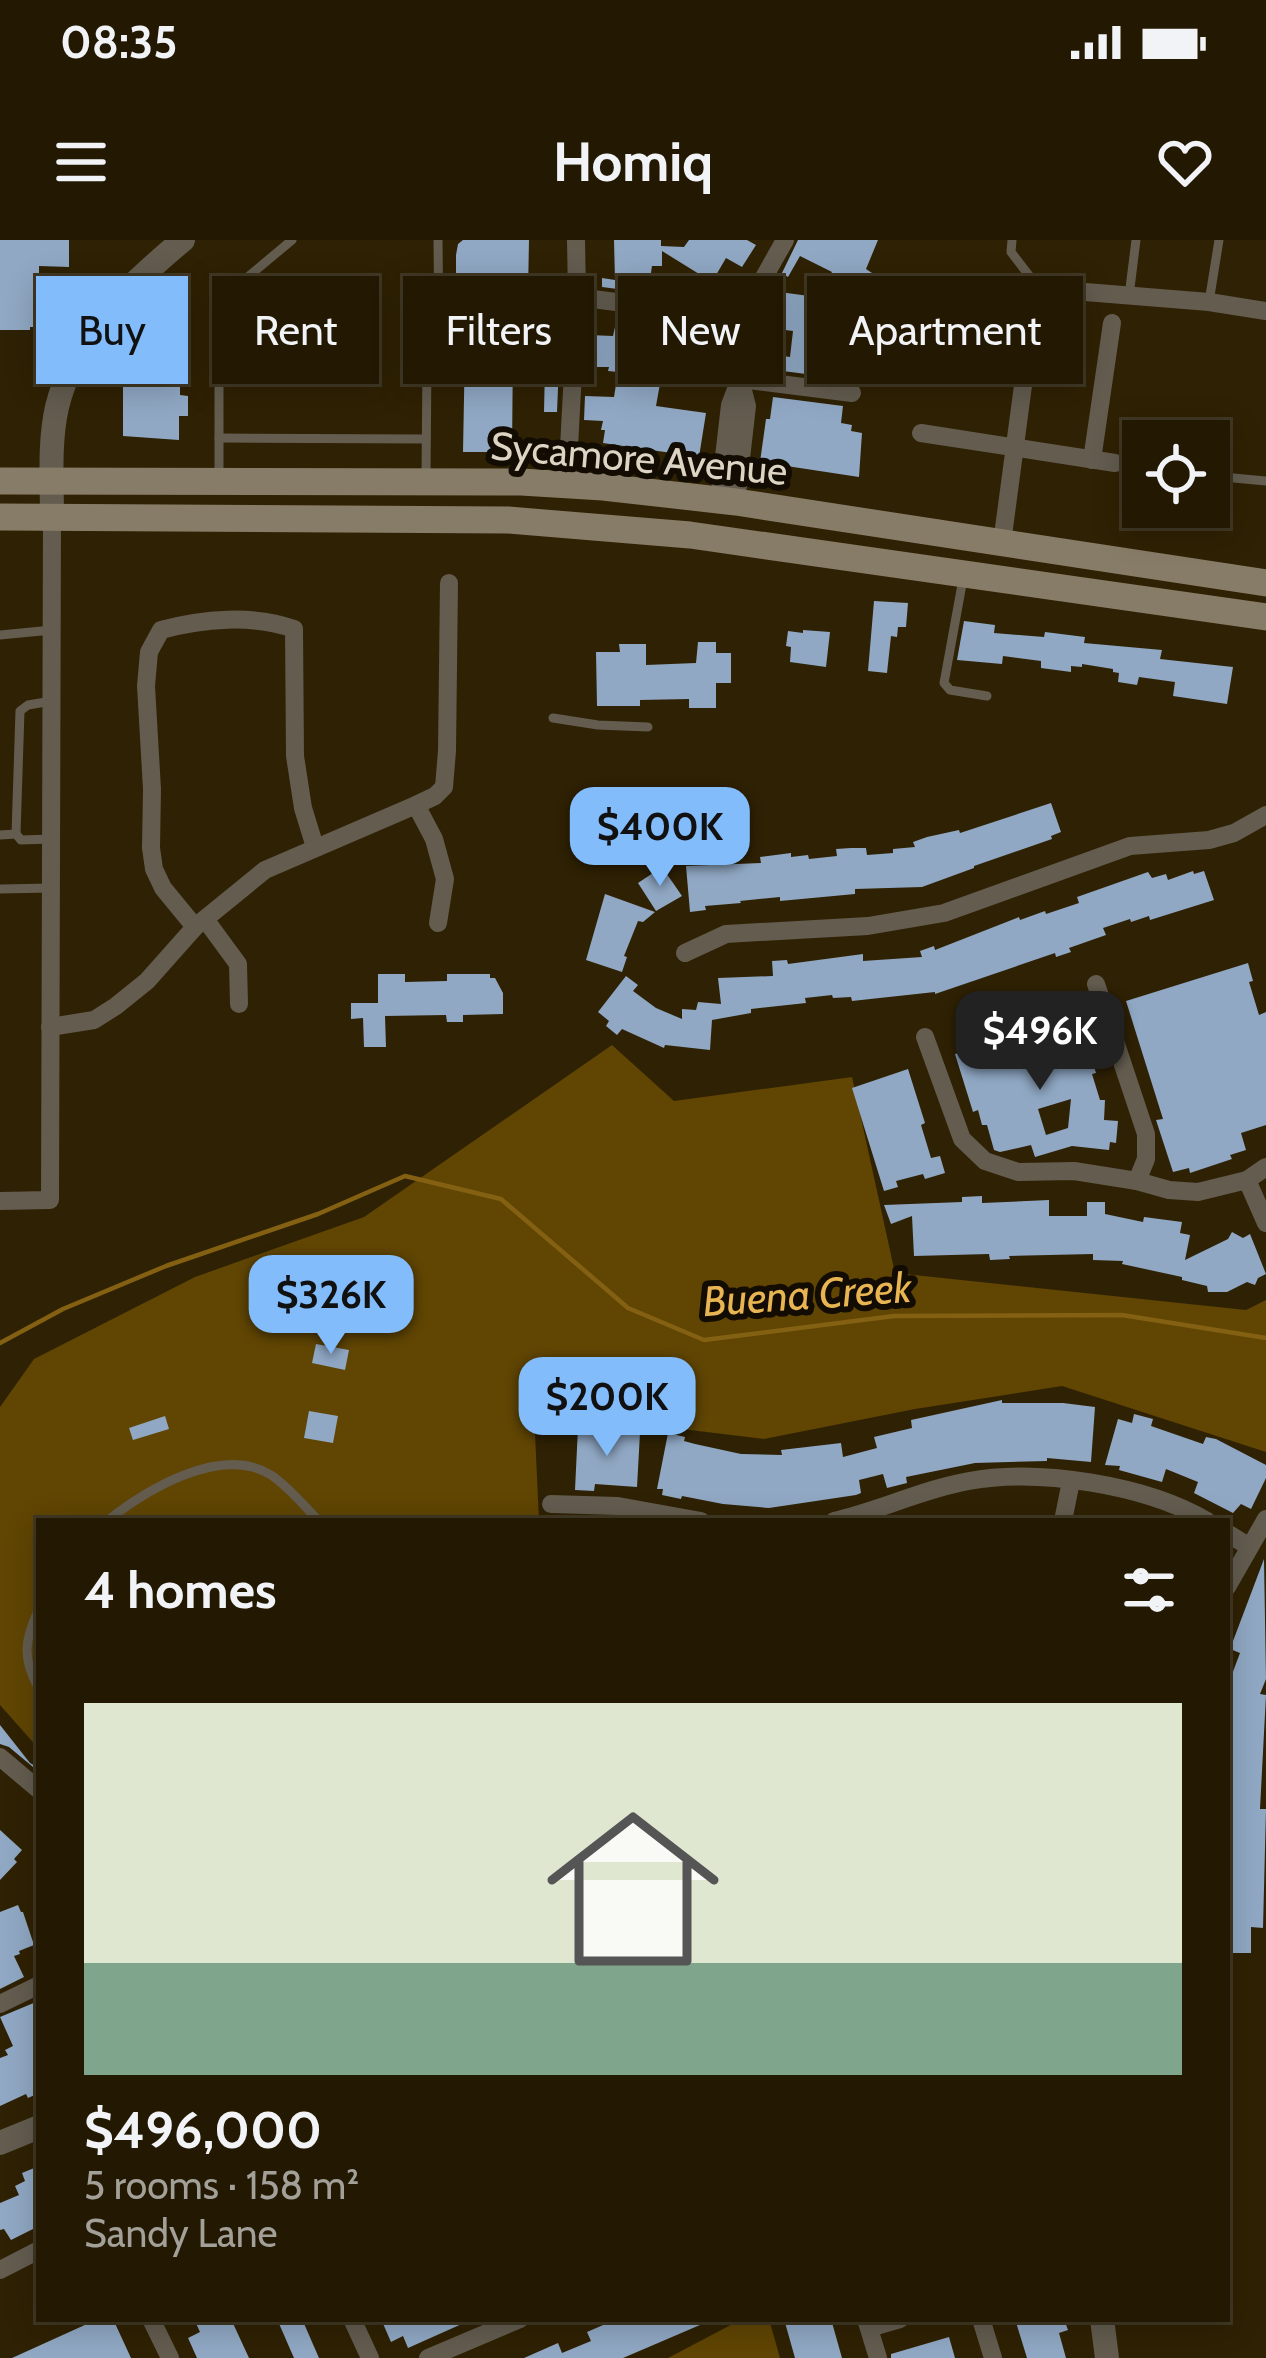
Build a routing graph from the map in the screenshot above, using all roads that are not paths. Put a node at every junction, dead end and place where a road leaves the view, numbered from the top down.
1 (184, 240) edge
2 (292, 240) edge
3 (438, 240) edge
4 (576, 240) edge
5 (784, 240) edge
6 (1012, 240) edge
7 (1136, 240) edge
8 (1220, 240) edge
9 (577, 276) edge
10 (764, 276) edge
11 (1029, 276) edge
12 (1083, 292) edge
13 (1129, 296) junction
14 (1209, 302) junction
15 (1266, 310) edge
16 (1112, 323) dead end
17 (572, 384) edge
18 (741, 384) edge
19 (780, 384) edge
20 (1024, 384) edge
21 (852, 393) dead end
22 (921, 433) dead end
23 (219, 438) junction
24 (427, 439) junction
25 (1016, 449) junction
26 (1092, 460) junction
27 (1115, 463) dead end
28 (1230, 478) edge
29 (0, 481) edge
30 (1266, 481) edge
31 (52, 482) junction
32 (219, 482) junction
33 (426, 482) junction
34 (567, 485) junction
35 (727, 501) junction
36 (0, 518) edge
37 (52, 518) junction
38 (1002, 543) junction
39 (964, 574) junction
40 (449, 583) dead end
41 (1266, 583) edge
42 (1266, 617) edge
43 (52, 630) junction
44 (0, 635) edge
45 (987, 696) dead end
46 (52, 701) junction
47 (553, 718) dead end
48 (648, 728) dead end
49 (416, 806) junction
50 (1266, 814) edge
51 (16, 834) junction
52 (0, 835) edge
53 (51, 838) junction
54 (314, 847) junction
55 (51, 888) junction
56 (0, 889) edge
57 (200, 923) junction
58 (438, 923) dead end
59 (685, 953) dead end
60 (1096, 984) dead end
61 (239, 1004) dead end
62 (50, 1027) junction
63 (925, 1036) dead end
64 (1266, 1168) edge
65 (1137, 1180) junction
66 (1247, 1180) junction
67 (0, 1201) edge
68 (1266, 1223) edge
69 (1071, 1481) junction
70 (551, 1504) dead end
71 (112, 1518) edge
72 (316, 1518) edge
73 (684, 1518) edge
74 (843, 1518) edge
75 (1065, 1518) edge
76 (1202, 1518) edge
77 (1266, 1519) edge
78 (1230, 1535) edge
79 (1248, 1546) junction
80 (1230, 1581) edge
81 (36, 1615) edge
82 (36, 1684) edge
83 (0, 1757) edge
84 (36, 1787) edge
85 (36, 1986) edge
86 (0, 2004) edge
87 (36, 2128) edge
88 (0, 2144) edge
89 (36, 2252) edge
90 (0, 2270) edge
91 (153, 2322) edge
92 (353, 2322) edge
93 (513, 2322) edge
94 (982, 2322) edge
95 (1102, 2322) edge
96 (868, 2324) edge
97 (170, 2358) edge
98 (370, 2358) edge
99 (428, 2358) edge
100 (878, 2358) edge
101 (993, 2358) edge
102 (1107, 2358) edge

1 - 31 street
2 - 23 lane
3 - 24 lane
4 - 9 street
5 - 10 street
6 - 11 lane
7 - 13 lane
8 - 14 lane
12 - 13 street
13 - 14 street
14 - 15 street
16 - 26 street
17 - 34 street
18 - 35 street
19 - 21 street
20 - 25 street
22 - 25 street
23 - 24 lane
23 - 32 lane
24 - 33 lane
25 - 26 street
25 - 38 street
26 - 27 street
28 - 30 lane
29 - 31 main road, Sycamore Avenue
31 - 32 main road, Sycamore Avenue
31 - 37 street
32 - 33 main road, Sycamore Avenue
33 - 34 main road, Sycamore Avenue
34 - 35 main road, Sycamore Avenue
35 - 38 main road, Sycamore Avenue
36 - 37 main road, Sycamore Avenue
37 - 39 main road, Sycamore Avenue
37 - 43 street
38 - 41 main road, Sycamore Avenue
39 - 42 main road, Sycamore Avenue
39 - 45 lane
40 - 49 street
43 - 44 lane
43 - 46 street
46 - 51 lane
46 - 53 street
47 - 48 lane
49 - 54 street
49 - 58 street
50 - 59 street
51 - 52 lane
51 - 53 lane
53 - 55 street
54 - 57 street
54 - 57 street
55 - 56 lane
55 - 62 street
57 - 61 street
57 - 62 street
60 - 65 street
62 - 67 street
63 - 65 street
64 - 66 street
65 - 66 street
66 - 68 street
69 - 74 street
69 - 75 street
69 - 76 street
70 - 73 street
71 - 72 lane
77 - 79 street
78 - 79 street
79 - 80 street
81 - 82 lane
83 - 84 street
85 - 86 street
87 - 88 street
89 - 90 street
91 - 97 street
92 - 98 street
93 - 99 street
94 - 101 street
95 - 102 street
96 - 100 street

